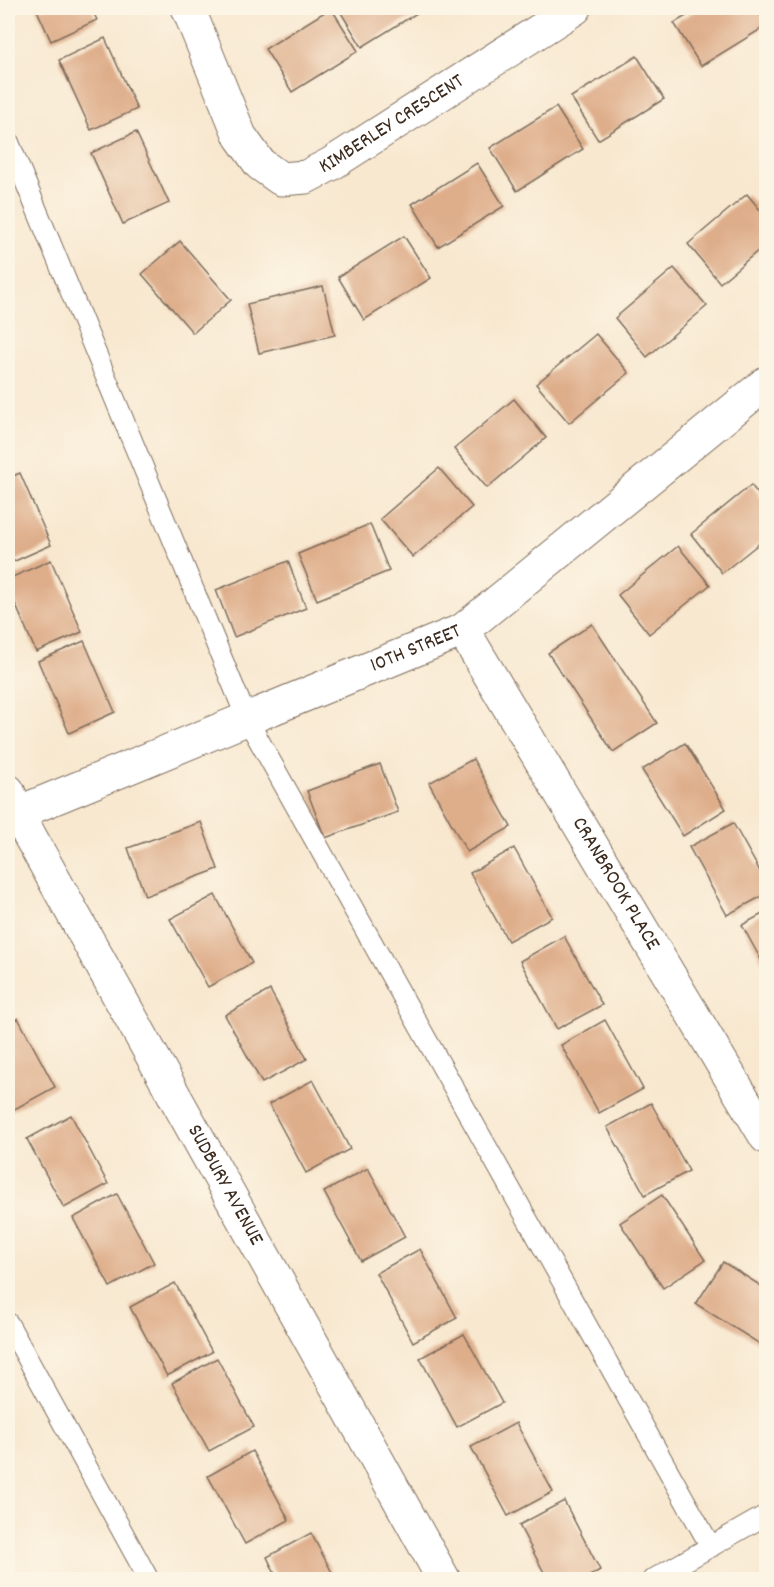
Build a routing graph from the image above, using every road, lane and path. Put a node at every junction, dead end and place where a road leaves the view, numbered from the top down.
1 (188, 8) edge
2 (575, 8) edge
3 (8, 140) edge
4 (766, 383) edge
5 (463, 630) junction
6 (247, 719) junction
7 (11, 807) edge
8 (766, 1137) edge
9 (8, 1323) edge
10 (766, 1515) edge
11 (711, 1547) junction
12 (149, 1580) edge
13 (444, 1580) edge
14 (652, 1580) edge

1 - 2 street, KIMBERLEY CRESCENT
3 - 6 lane
4 - 5 street, 10TH STREET
5 - 6 street, 10TH STREET
5 - 8 street, CRANBROOK PLACE
6 - 7 street, 10TH STREET
6 - 11 lane
7 - 13 street, SUDBURY AVENUE
9 - 12 lane
10 - 11 lane
11 - 14 lane

